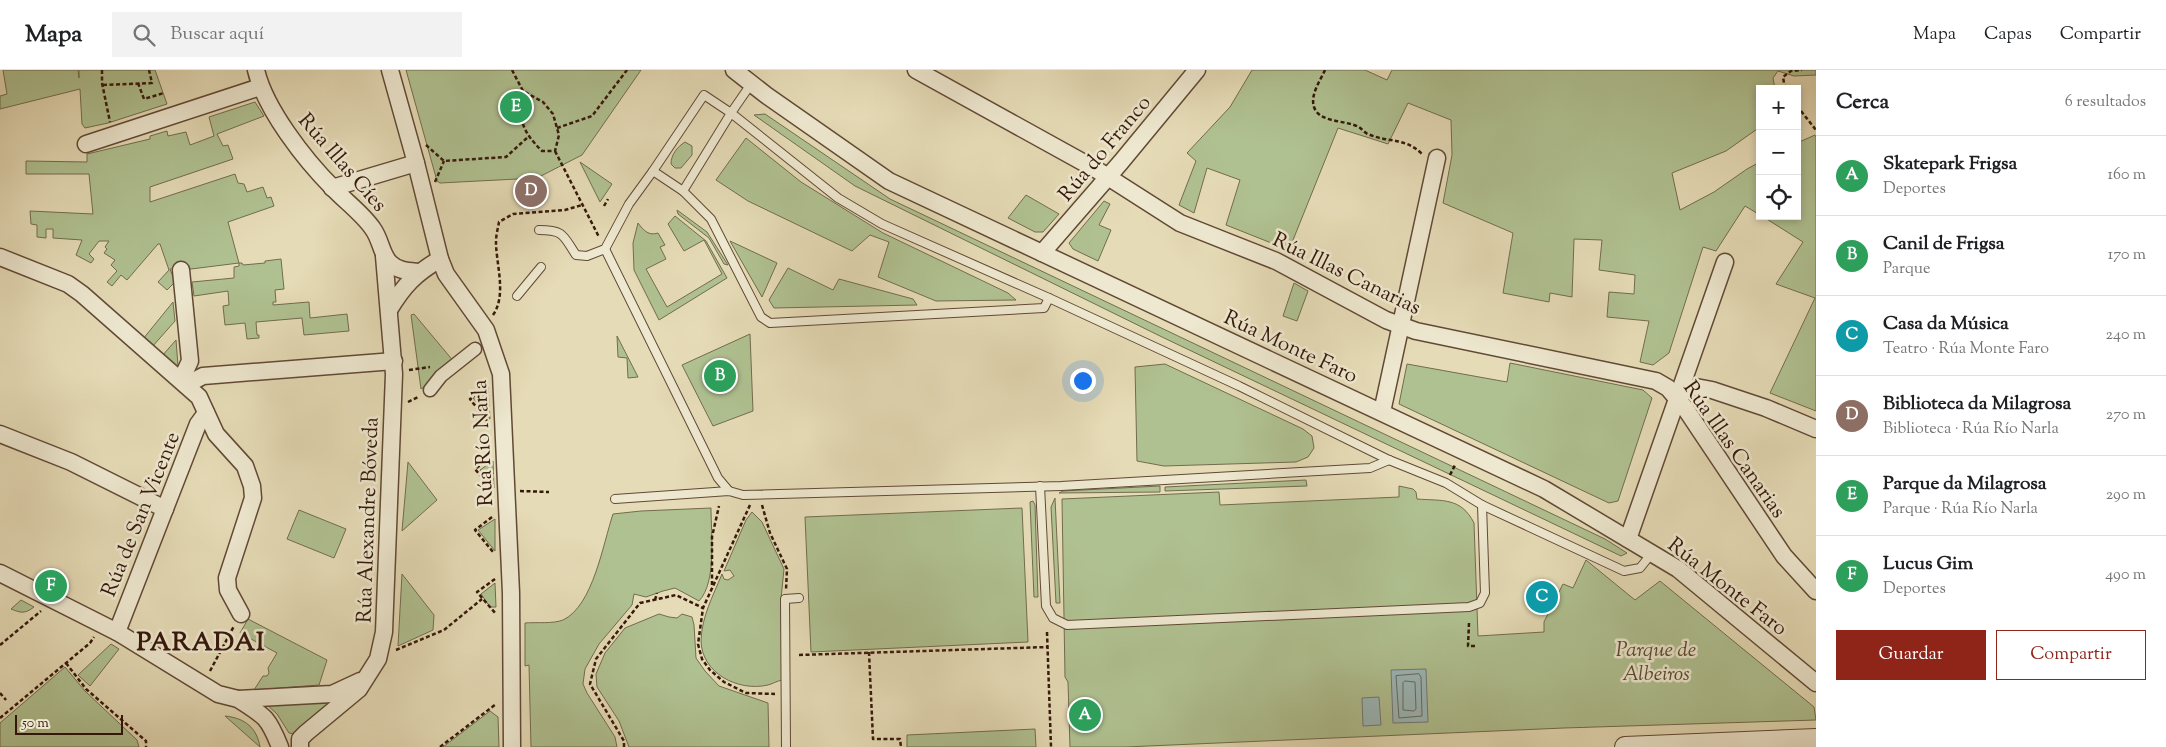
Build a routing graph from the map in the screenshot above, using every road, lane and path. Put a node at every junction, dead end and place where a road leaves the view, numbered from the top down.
1 (102, 70) edge
2 (148, 70) edge
3 (256, 70) edge
4 (390, 70) edge
5 (512, 70) edge
6 (627, 70) edge
7 (734, 70) edge
8 (916, 70) edge
9 (1197, 70) edge
10 (1325, 70) edge
11 (1802, 70) edge
12 (138, 84) junction
13 (751, 84) junction
14 (103, 85) junction
15 (1784, 85) edge
16 (260, 87) junction
17 (523, 91) junction
18 (164, 93) dead end
19 (1801, 111) edge
20 (731, 113) junction
21 (110, 123) dead end
22 (557, 128) junction
23 (1816, 130) edge
24 (528, 137) junction
25 (86, 144) dead end
26 (424, 145) dead end
27 (555, 152) junction
28 (1429, 156) joint
29 (444, 161) junction
30 (416, 163) junction
31 (653, 170) junction
32 (1108, 177) junction
33 (435, 182) dead end
34 (332, 188) junction
35 (683, 191) junction
36 (608, 199) dead end
37 (582, 205) junction
38 (604, 206) dead end
39 (539, 230) dead end
40 (605, 249) junction
41 (1042, 253) junction
42 (384, 256) junction
43 (0, 257) edge
44 (440, 259) junction
45 (1725, 262) dead end
46 (541, 267) dead end
47 (181, 270) dead end
48 (418, 272) junction
49 (517, 296) dead end
50 (1049, 298) junction
51 (390, 310) junction
52 (494, 313) dead end
53 (1401, 326) junction
54 (474, 349) dead end
55 (1690, 361) junction
56 (400, 366) junction
57 (441, 376) junction
58 (490, 383) dead end
59 (186, 384) junction
60 (1696, 387) junction
61 (430, 390) dead end
62 (1677, 399) junction
63 (1382, 412) junction
64 (206, 413) junction
65 (491, 426) dead end
66 (1816, 429) edge
67 (0, 434) edge
68 (497, 452) dead end
69 (1388, 460) junction
70 (1455, 466) dead end
71 (1450, 474) dead end
72 (1040, 486) junction
73 (729, 491) junction
74 (493, 492) dead end
75 (516, 492) dead end
76 (548, 492) dead end
77 (615, 499) dead end
78 (762, 504) dead end
79 (750, 505) dead end
80 (1482, 505) junction
81 (719, 506) dead end
82 (165, 509) junction
83 (493, 516) dead end
84 (1628, 538) junction
85 (494, 553) dead end
86 (1652, 553) junction
87 (0, 573) edge
88 (500, 575) dead end
89 (712, 587) junction
90 (1816, 591) edge
91 (657, 593) dead end
92 (482, 598) junction
93 (799, 598) dead end
94 (785, 599) junction
95 (654, 600) junction
96 (44, 608) dead end
97 (702, 608) junction
98 (240, 614) joint
99 (496, 616) dead end
100 (1469, 623) dead end
101 (117, 632) junction
102 (1047, 632) dead end
103 (96, 634) dead end
104 (0, 645) edge
105 (1477, 646) dead end
106 (1048, 647) junction
107 (394, 651) dead end
108 (869, 652) junction
109 (799, 655) dead end
110 (66, 663) junction
111 (206, 677) dead end
112 (367, 678) junction
113 (1816, 683) edge
114 (0, 693) edge
115 (786, 695) junction
116 (238, 699) junction
117 (6, 700) dead end
118 (496, 703) dead end
119 (0, 718) edge
120 (1816, 739) edge
121 (146, 747) edge
122 (280, 747) edge
123 (300, 747) edge
124 (440, 747) edge
125 (512, 747) edge
126 (624, 747) edge
127 (786, 747) edge
128 (901, 747) edge
129 (1051, 747) edge
130 (1625, 747) edge

1 - 14 path
2 - 12 path
3 - 16 street, Rúa Illas Cíes
4 - 30 street, Rúa Río Narla
5 - 17 path
6 - 22 path
7 - 13 street, Rúa Monte Faro
8 - 32 street, Rúa Illas Canarias
9 - 32 street, Rúa do Franco
10 - 28 path
11 - 15 path
12 - 14 path
12 - 18 path
13 - 20 lane
13 - 41 street, Rúa Monte Faro
14 - 21 path
16 - 25 street
16 - 34 street, Rúa Illas Cíes
17 - 22 path
17 - 24 path
19 - 23 path
20 - 31 lane
20 - 35 lane
20 - 50 lane
22 - 27 path
24 - 27 path
24 - 29 path
26 - 29 path
27 - 37 path
28 - 53 street
29 - 33 path
30 - 34 street
30 - 44 street, Rúa Río Narla
31 - 35 lane
31 - 40 lane
32 - 41 street, Rúa do Franco
32 - 53 street, Rúa Illas Canarias
34 - 42 street, Rúa Illas Cíes
35 - 50 lane
36 - 38 path
37 - 40 path
37 - 52 path
39 - 40 lane
40 - 73 lane
41 - 63 street, Rúa Monte Faro
42 - 48 street
42 - 51 street, Rúa Illas Cíes
43 - 59 street
44 - 48 street
44 - 125 street, Rúa Río Narla
45 - 55 street
46 - 49 lane
47 - 59 street
48 - 51 street
50 - 69 lane
51 - 56 street, Rúa Illas Cíes
53 - 62 street, Rúa Illas Canarias
53 - 63 street
54 - 57 street
55 - 60 street
55 - 62 street
56 - 57 path
56 - 59 street
56 - 112 street, Rúa Alexandre Bóveda
57 - 61 street
58 - 65 path
59 - 64 street
60 - 62 street
60 - 66 street
62 - 84 street
62 - 90 street, Rúa Illas Canarias
63 - 84 street, Rúa Monte Faro
64 - 82 street, Rúa de San Vicente
64 - 98 street
67 - 82 street
68 - 74 path
69 - 72 lane
69 - 80 lane
70 - 71 path
72 - 73 lane
72 - 80 lane
73 - 77 lane
75 - 76 path
78 - 94 path
79 - 89 path
80 - 86 lane
81 - 89 path
82 - 101 street, Rúa de San Vicente
83 - 85 path
84 - 86 street, Rúa Monte Faro
86 - 113 street, Rúa Monte Faro
87 - 101 street
88 - 92 path
89 - 97 path
91 - 95 path
92 - 99 path
92 - 107 path
93 - 94 lane
94 - 115 lane
95 - 97 path
95 - 126 path
96 - 104 path
97 - 115 path
98 - 111 path
100 - 105 path
101 - 116 street
102 - 106 path
103 - 110 path
106 - 108 path
106 - 129 path
108 - 109 path
108 - 128 path
110 - 119 path
110 - 121 path
112 - 116 street
112 - 123 street, Rúa Alexandre Bóveda
114 - 117 path
115 - 127 lane
116 - 122 street
118 - 124 path
120 - 130 street

